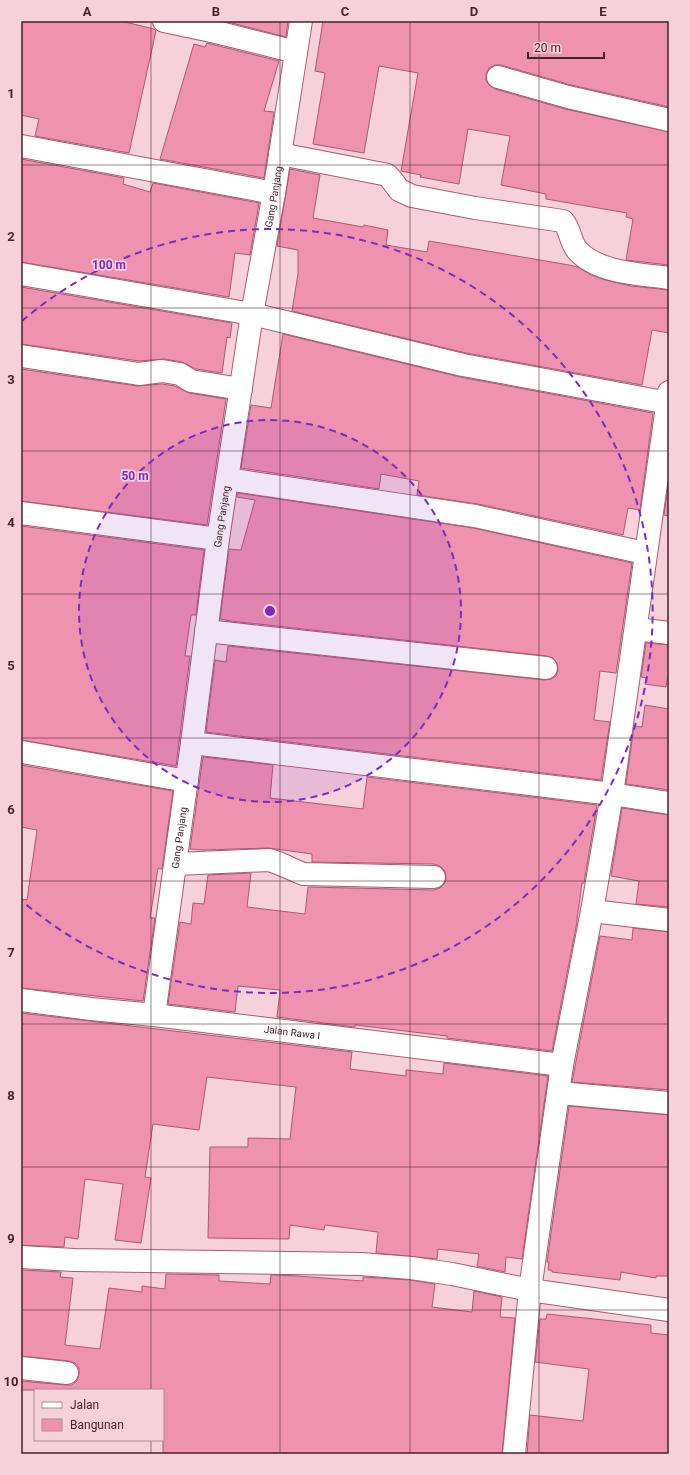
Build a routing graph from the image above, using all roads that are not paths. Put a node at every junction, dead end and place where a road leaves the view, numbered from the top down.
1 (164, 21) edge
2 (301, 21) edge
3 (296, 52) junction
4 (498, 77) dead end
5 (669, 120) edge
6 (21, 146) edge
7 (280, 154) junction
8 (274, 193) junction
9 (21, 274) edge
10 (669, 278) edge
11 (252, 314) junction
12 (21, 356) edge
13 (241, 389) junction
14 (668, 399) edge
15 (227, 479) junction
16 (21, 513) edge
17 (218, 539) junction
18 (646, 553) junction
19 (636, 628) junction
20 (206, 631) junction
21 (669, 633) edge
22 (546, 668) dead end
23 (192, 743) junction
24 (22, 752) dead end
25 (187, 781) junction
26 (612, 794) junction
27 (669, 803) edge
28 (176, 864) junction
29 (434, 877) dead end
30 (592, 911) junction
31 (669, 920) edge
32 (21, 1000) edge
33 (154, 1015) junction
34 (562, 1065) junction
35 (559, 1094) junction
36 (669, 1103) edge
37 (21, 1257) edge
38 (530, 1290) junction
39 (669, 1310) edge
40 (21, 1368) edge
41 (67, 1373) dead end
42 (514, 1454) edge

1 - 3 street
2 - 3 street, Gang Panjang
3 - 7 street, Gang Panjang
4 - 5 street
6 - 8 street
7 - 8 street, Gang Panjang
7 - 10 street
8 - 11 street, Gang Panjang
9 - 11 street
11 - 13 street, Gang Panjang
11 - 14 street
12 - 13 street
13 - 15 street, Gang Panjang
14 - 18 street
15 - 17 street, Gang Panjang
15 - 18 street
16 - 17 street
17 - 20 street, Gang Panjang
18 - 19 street
19 - 21 street
19 - 26 street
20 - 22 street
20 - 23 street, Gang Panjang
23 - 25 street, Gang Panjang
23 - 26 street
24 - 25 street
25 - 28 street, Gang Panjang
26 - 27 street
26 - 30 street
28 - 29 street
28 - 33 street, Gang Panjang
30 - 31 street
30 - 34 street
32 - 33 street, Jalan Rawa I
33 - 34 street, Jalan Rawa I
34 - 35 street
35 - 36 street
35 - 38 street
37 - 38 street
38 - 39 street
38 - 42 street
40 - 41 street

